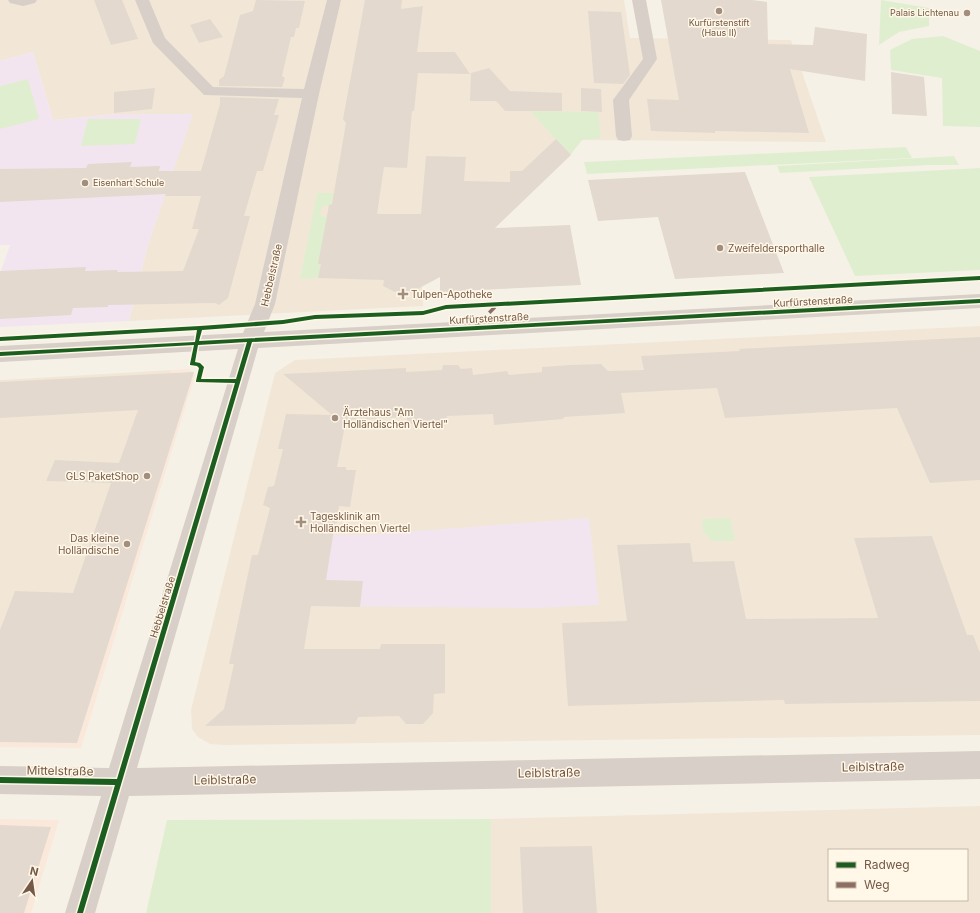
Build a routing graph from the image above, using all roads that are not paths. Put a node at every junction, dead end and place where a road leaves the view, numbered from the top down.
1 (15, 0) edge
2 (30, 0) edge
3 (142, 0) edge
4 (334, 0) edge
5 (639, 0) edge
6 (311, 94) junction
7 (624, 136) dead end
8 (980, 301) edge
9 (250, 341) junction
10 (0, 354) edge
11 (980, 765) edge
12 (0, 780) edge
13 (119, 782) junction
14 (80, 913) edge

1 - 2 street
3 - 6 street
4 - 6 street, Hebbelstraße
5 - 7 street
6 - 9 street, Hebbelstraße
8 - 9 street, Kurfürstenstraße
9 - 10 street, Kurfürstenstraße
9 - 13 street, Hebbelstraße
11 - 13 street, Leiblstraße
12 - 13 street, Mittelstraße
13 - 14 street, Hebbelstraße

